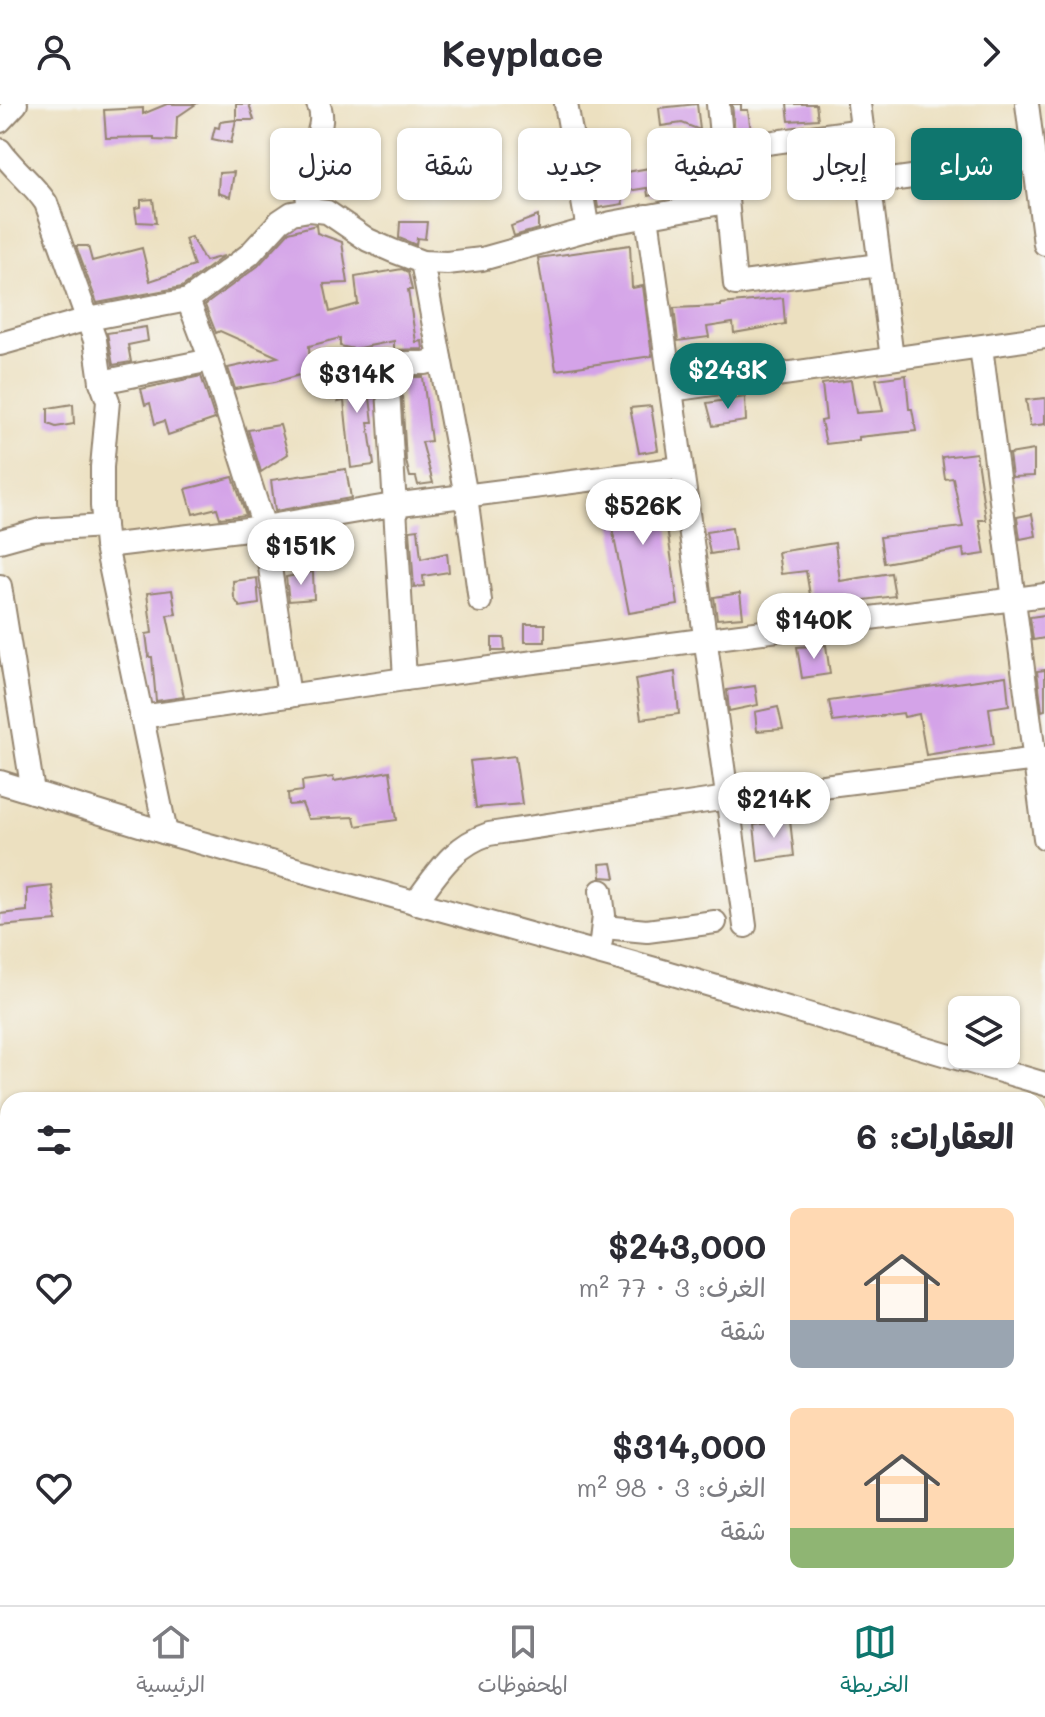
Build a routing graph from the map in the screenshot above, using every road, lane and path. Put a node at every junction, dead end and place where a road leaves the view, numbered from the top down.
1 (16, 104) edge
2 (566, 104) edge
3 (718, 104) edge
4 (859, 104) edge
5 (1030, 104) edge
6 (323, 106) edge
7 (0, 121) edge
8 (720, 128) edge
9 (863, 128) edge
10 (0, 150) edge
11 (1034, 160) junction
12 (895, 179) edge
13 (871, 200) edge
14 (726, 202) joint
15 (309, 210) junction
16 (647, 216) junction
17 (588, 230) junction
18 (1045, 244) edge
19 (422, 262) junction
20 (879, 265) junction
21 (188, 300) junction
22 (88, 319) junction
23 (1045, 337) edge
24 (0, 344) edge
25 (981, 347) junction
26 (892, 358) junction
27 (440, 359) junction
28 (211, 360) junction
29 (101, 382) junction
30 (671, 390) junction
31 (681, 468) junction
32 (466, 496) junction
33 (393, 505) junction
34 (264, 527) junction
35 (105, 536) junction
36 (0, 541) edge
37 (0, 586) edge
38 (1045, 595) edge
39 (1012, 599) junction
40 (480, 601) dead end
41 (706, 642) junction
42 (405, 679) junction
43 (289, 696) junction
44 (141, 717) junction
45 (1040, 759) edge
46 (0, 782) edge
47 (33, 792) junction
48 (727, 798) junction
49 (166, 833) junction
50 (1045, 838) edge
51 (601, 891) dead end
52 (415, 903) junction
53 (715, 922) dead end
54 (745, 926) dead end
55 (604, 927) junction
56 (596, 953) junction
57 (1045, 1084) edge

1 - 7 street
2 - 17 street
3 - 8 street
4 - 9 street
5 - 11 street
6 - 15 street
10 - 22 street
11 - 12 street
11 - 18 street
13 - 20 street
14 - 16 street
14 - 20 street
15 - 19 street
15 - 21 street
16 - 17 street
16 - 30 street
17 - 19 street
19 - 27 street
20 - 26 street
21 - 22 street
21 - 28 street
22 - 24 street
22 - 29 street
23 - 25 street
25 - 26 street
25 - 39 street
26 - 30 street
27 - 32 street
27 - 33 street
28 - 29 street
28 - 34 street
29 - 35 street
30 - 31 street
31 - 32 street
31 - 41 street
32 - 33 street
32 - 40 street
33 - 34 street
33 - 42 street
34 - 35 street
34 - 43 street
35 - 36 street
35 - 44 street
37 - 47 street
38 - 39 street
39 - 41 street
39 - 45 street
41 - 42 street
41 - 48 street
42 - 43 street
43 - 44 street
44 - 49 street
45 - 48 street
45 - 50 street
46 - 47 street
47 - 49 street
48 - 52 street
48 - 54 street
49 - 52 street
51 - 55 street
52 - 56 street
53 - 55 street
55 - 56 street
56 - 57 street

